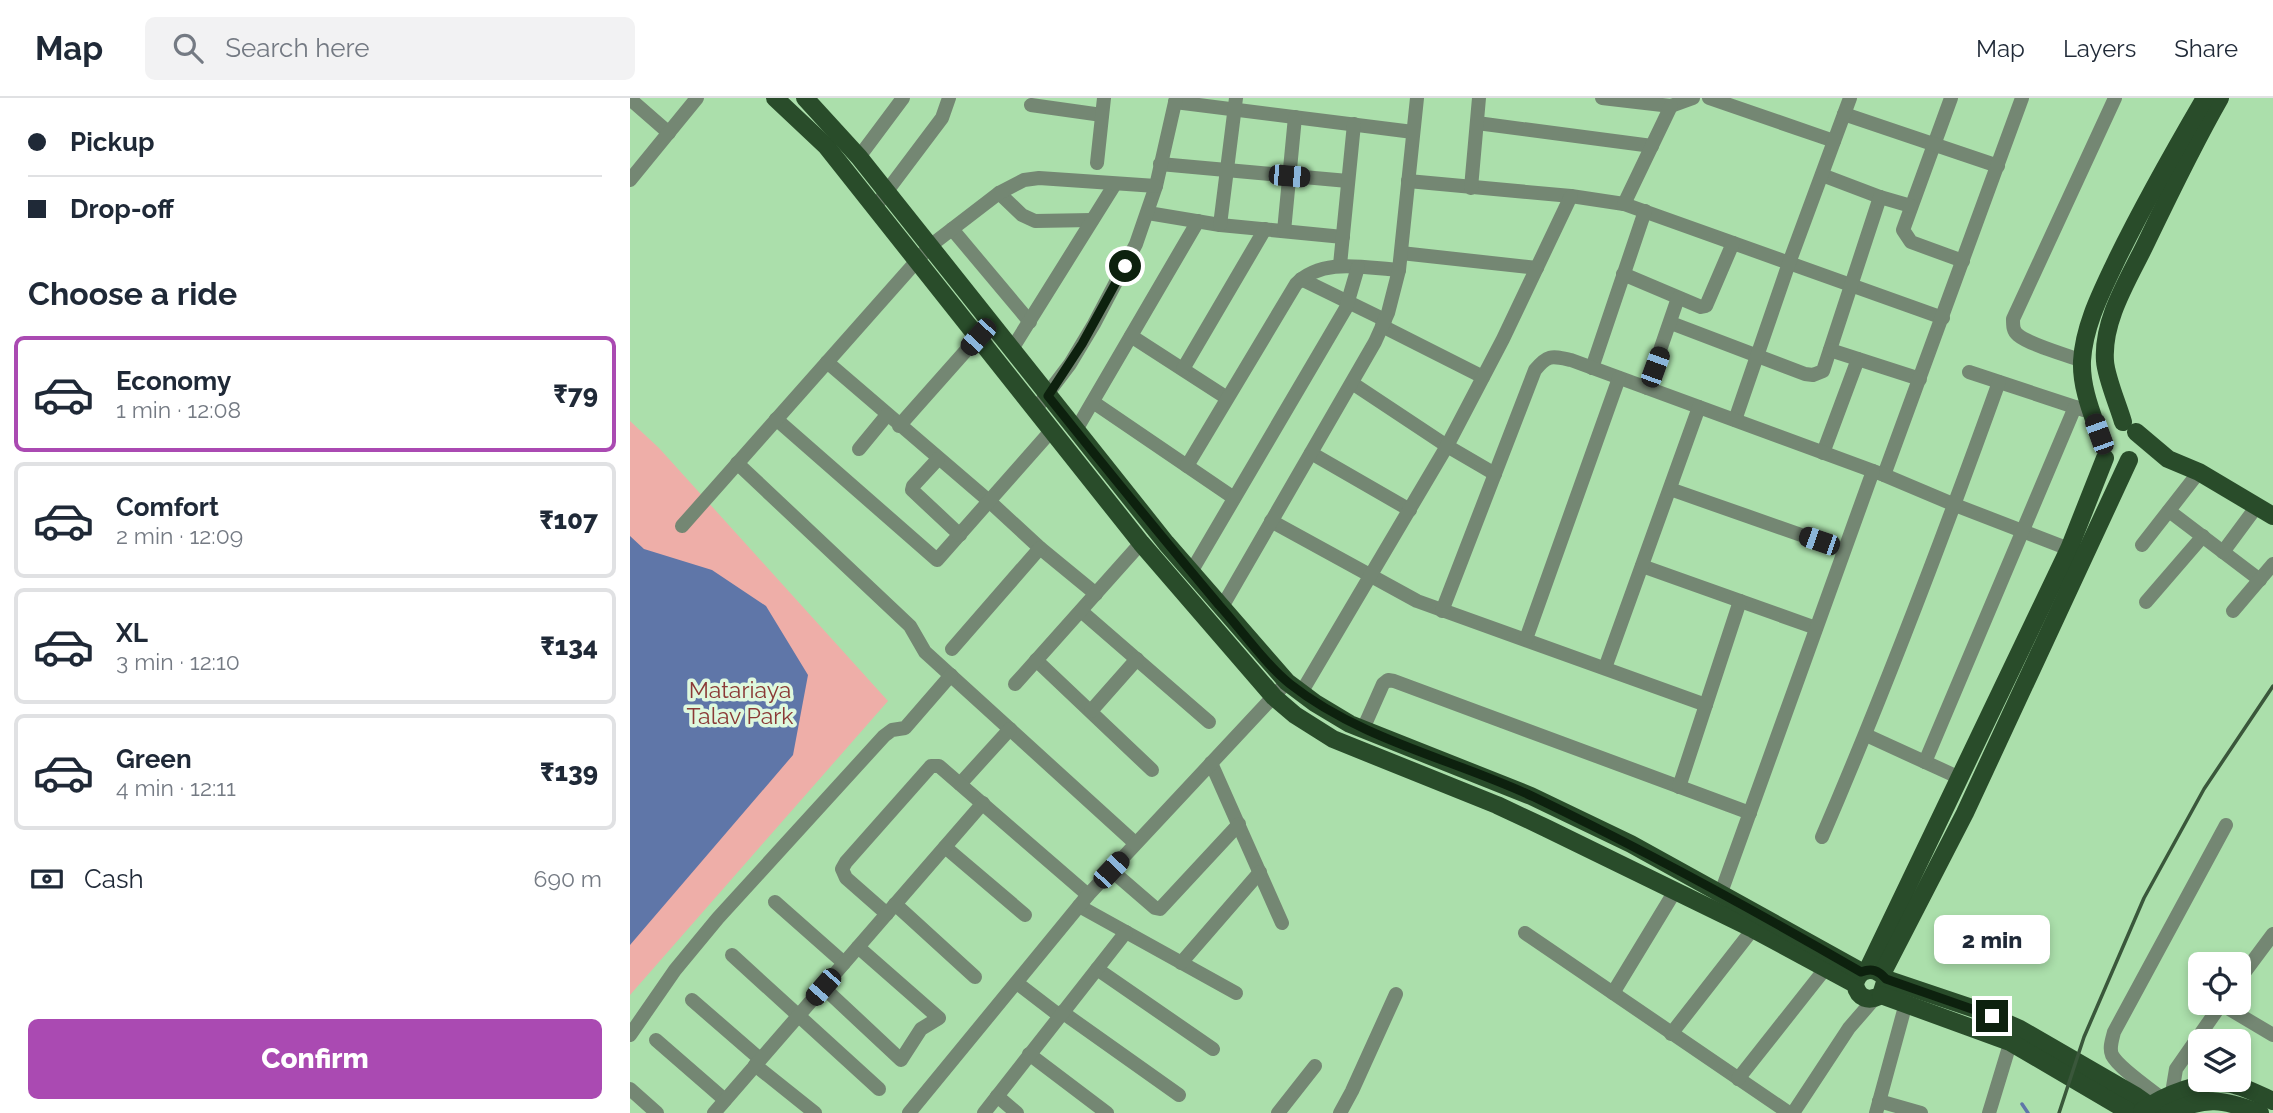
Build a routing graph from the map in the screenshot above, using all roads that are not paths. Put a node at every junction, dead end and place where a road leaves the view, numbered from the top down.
1 (697, 98) edge
2 (775, 98) edge
3 (903, 98) edge
4 (949, 98) edge
5 (1104, 98) edge
6 (1417, 98) edge
7 (1479, 98) edge
8 (1602, 98) edge
9 (1693, 98) edge
10 (1709, 98) edge
11 (1850, 98) edge
12 (1951, 98) edge
13 (2022, 98) edge
14 (2115, 98) edge
15 (2205, 98) edge
16 (2220, 98) edge
17 (630, 99) edge
18 (809, 100) edge
19 (1175, 100) edge
20 (1235, 104) edge
21 (1746, 104) edge
22 (1031, 105) dead end
23 (1671, 106) junction
24 (1844, 114) junction
25 (1102, 115) junction
26 (1295, 117) junction
27 (797, 118) junction
28 (1477, 123) junction
29 (1354, 124) junction
30 (1413, 132) junction
31 (669, 133) junction
32 (1834, 141) junction
33 (1934, 144) junction
34 (1652, 146) junction
35 (859, 157) junction
36 (1097, 163) dead end
37 (1160, 164) junction
38 (1998, 166) junction
39 (1227, 170) junction
40 (1822, 175) junction
41 (1289, 176) junction
42 (630, 180) edge
43 (1349, 181) junction
44 (1408, 181) junction
45 (1115, 184) junction
46 (1156, 187) junction
47 (1471, 187) junction
48 (887, 191) junction
49 (999, 193) junction
50 (1571, 196) junction
51 (1880, 197) junction
52 (1623, 204) junction
53 (875, 206) junction
54 (1911, 206) junction
55 (1645, 211) junction
56 (1148, 213) junction
57 (1092, 220) junction
58 (1198, 221) junction
59 (1220, 225) junction
60 (952, 229) junction
61 (1265, 229) junction
62 (1284, 231) junction
63 (1343, 237) junction
64 (1733, 243) junction
65 (924, 253) junction
66 (1401, 253) junction
67 (1963, 261) junction
68 (1789, 263) junction
69 (1340, 265) junction
70 (1358, 267) junction
71 (1536, 268) junction
72 (1399, 270) junction
73 (1623, 274) junction
74 (1301, 279) junction
75 (1852, 285) junction
76 (1678, 298) junction
77 (1348, 302) junction
78 (1943, 318) junction
79 (1030, 322) junction
80 (1384, 323) junction
81 (1671, 323) junction
82 (1131, 336) junction
83 (978, 337) junction
84 (1012, 349) junction
85 (1830, 350) junction
86 (1757, 355) junction
87 (1858, 359) junction
88 (2082, 361) junction
89 (827, 362) junction
90 (1591, 368) junction
91 (1183, 369) junction
92 (1969, 372) dead end
93 (1483, 377) junction
94 (1619, 378) junction
95 (1920, 379) junction
96 (1999, 382) junction
97 (1352, 383) junction
98 (1647, 388) junction
99 (1048, 396) junction
100 (1227, 398) junction
101 (1093, 402) junction
102 (1699, 407) junction
103 (1035, 410) junction
104 (2084, 410) junction
105 (887, 415) junction
106 (776, 419) junction
107 (1735, 420) junction
108 (899, 426) junction
109 (2130, 427) junction
110 (1076, 430) junction
111 (1051, 431) junction
112 (2099, 434) junction
113 (1447, 446) junction
114 (859, 449) dead end
115 (1311, 453) junction
116 (1823, 453) junction
117 (2105, 458) junction
118 (2131, 458) junction
119 (938, 459) junction
120 (2168, 459) junction
121 (737, 463) junction
122 (1187, 466) junction
123 (2199, 472) junction
124 (1879, 473) junction
125 (1495, 474) junction
126 (1670, 489) junction
127 (1234, 498) junction
128 (989, 501) junction
129 (1955, 505) junction
130 (2257, 506) junction
131 (1410, 510) junction
132 (2169, 511) junction
133 (2273, 516) edge
134 (1271, 521) junction
135 (681, 526) dead end
136 (2022, 532) junction
137 (960, 535) junction
138 (2203, 536) junction
139 (1141, 543) junction
140 (2142, 545) dead end
141 (1040, 548) junction
142 (2069, 549) junction
143 (1844, 550) junction
144 (2223, 552) junction
145 (2273, 564) edge
146 (1642, 566) junction
147 (1191, 572) junction
148 (1371, 577) junction
149 (2260, 580) junction
150 (1096, 594) junction
151 (1740, 601) junction
152 (2146, 603) dead end
153 (1222, 607) junction
154 (1081, 611) junction
155 (1442, 611) junction
156 (2233, 611) dead end
157 (1816, 628) junction
158 (1527, 639) junction
159 (952, 649) dead end
160 (1137, 659) junction
161 (1036, 660) junction
162 (1605, 668) junction
163 (951, 675) junction
164 (1015, 684) dead end
165 (1294, 687) junction
166 (1274, 697) junction
167 (1706, 705) junction
168 (1091, 711) junction
169 (1209, 722) dead end
170 (1010, 729) junction
171 (1363, 729) junction
172 (1866, 735) junction
173 (1924, 762) junction
174 (1211, 763) junction
175 (1152, 769) dead end
176 (1959, 778) junction
177 (960, 784) junction
178 (1679, 787) junction
179 (983, 803) junction
180 (1750, 813) junction
181 (1239, 824) junction
182 (2226, 825) dead end
183 (1822, 837) dead end
184 (1135, 843) junction
185 (945, 847) junction
186 (1111, 870) junction
187 (1260, 872) junction
188 (1675, 891) junction
189 (1721, 892) junction
190 (1084, 901) junction
191 (775, 902) dead end
192 (891, 909) junction
193 (1715, 912) junction
194 (1025, 915) dead end
195 (1282, 923) dead end
196 (1753, 929) junction
197 (1126, 932) junction
198 (1525, 933) dead end
199 (2273, 934) edge
200 (858, 947) junction
201 (732, 955) dead end
202 (1181, 962) junction
203 (844, 963) junction
204 (2251, 964) edge
205 (1097, 969) junction
206 (1825, 969) junction
207 (975, 977) dead end
208 (1017, 983) junction
209 (1871, 983) junction
210 (823, 987) junction
211 (1236, 993) dead end
212 (1613, 993) junction
213 (1396, 995) dead end
214 (692, 1000) dead end
215 (1906, 1003) junction
216 (1061, 1014) junction
217 (2214, 1015) edge
218 (2241, 1015) edge
219 (798, 1016) junction
220 (1671, 1034) junction
221 (630, 1035) edge
222 (2012, 1035) junction
223 (2273, 1035) edge
224 (656, 1040) dead end
225 (1213, 1049) dead end
226 (1029, 1054) junction
227 (758, 1062) junction
228 (1315, 1066) dead end
229 (1738, 1079) junction
230 (630, 1089) edge
231 (878, 1089) dead end
232 (1179, 1095) dead end
233 (997, 1096) junction
234 (725, 1100) junction
235 (2273, 1101) edge
236 (1877, 1107) edge
237 (2110, 1107) edge
238 (2162, 1107) edge
239 (657, 1113) edge
240 (714, 1113) edge
241 (815, 1113) edge
242 (909, 1113) edge
243 (984, 1113) edge
244 (1017, 1113) edge
245 (1107, 1113) edge
246 (1278, 1113) edge
247 (1340, 1113) edge
248 (1791, 1113) edge
249 (1921, 1113) edge
250 (1989, 1113) edge
251 (2131, 1113) edge
252 (2260, 1113) edge

1 - 31 street
2 - 27 main road
3 - 35 street
4 - 48 street
5 - 25 street
6 - 30 street
7 - 28 street
8 - 23 street
9 - 23 street
10 - 21 street
11 - 24 street
12 - 33 street
13 - 38 street
14 - 88 street
15 - 88 main road
16 - 109 main road
17 - 31 street
18 - 27 street
18 - 35 main road
19 - 20 street
19 - 37 street
20 - 26 street
20 - 39 street
21 - 32 street
22 - 25 street
23 - 34 street
24 - 32 street
24 - 33 street
25 - 36 street
26 - 29 street
26 - 41 street
27 - 53 main road
28 - 34 street
28 - 47 street
29 - 30 street
29 - 43 street
30 - 44 street
31 - 42 street
32 - 40 street
33 - 38 street
33 - 54 street
34 - 52 street
35 - 48 main road
37 - 39 street
37 - 46 street
38 - 67 street
39 - 41 street
39 - 59 street
40 - 51 street
40 - 68 street
41 - 43 street
41 - 62 street
43 - 63 street
44 - 47 street
44 - 66 street
45 - 46 street
45 - 49 street
45 - 57 street
46 - 56 street
47 - 50 street
48 - 53 street
48 - 65 main road
49 - 57 street
49 - 60 street
50 - 52 street
50 - 71 street
51 - 54 street
51 - 75 street
52 - 55 street
53 - 65 main road
54 - 67 street
55 - 64 street
55 - 73 street
56 - 58 street
56 - 99 street
57 - 79 street
58 - 59 street
58 - 82 street
59 - 61 street
60 - 65 street
60 - 79 street
61 - 62 street
61 - 91 street
62 - 63 street
63 - 69 street
64 - 68 street
64 - 76 street
65 - 83 main road
65 - 84 main road
65 - 89 street
66 - 71 street
66 - 72 street
67 - 78 street
68 - 75 street
68 - 86 street
69 - 70 street
69 - 74 street
70 - 72 street
70 - 77 street
71 - 93 street
72 - 80 street
73 - 76 street
73 - 90 street
74 - 77 street
74 - 100 street
75 - 78 street
75 - 85 street
76 - 81 street
77 - 80 street
77 - 127 street
78 - 95 street
79 - 84 street
80 - 93 street
80 - 97 street
81 - 86 street
81 - 98 street
82 - 91 street
82 - 101 street
83 - 103 main road
83 - 108 street
84 - 99 main road
85 - 86 street
85 - 87 street
86 - 107 street
87 - 95 street
87 - 116 street
88 - 104 main road
89 - 105 street
89 - 106 street
90 - 94 street
90 - 125 street
91 - 100 street
92 - 96 street
93 - 113 street
94 - 98 street
94 - 158 street
95 - 124 street
96 - 104 street
96 - 129 street
97 - 113 street
97 - 115 street
98 - 102 street
99 - 103 street
99 - 110 main road
100 - 122 street
101 - 110 street
101 - 122 street
102 - 107 street
102 - 126 street
103 - 111 main road
104 - 112 main road
104 - 136 street
105 - 108 street
105 - 114 street
106 - 121 street
106 - 137 street
107 - 116 street
108 - 119 street
109 - 112 main road
109 - 118 main road
109 - 120 main road
110 - 147 main road
111 - 128 street
111 - 139 main road
112 - 117 main road
113 - 125 street
113 - 131 street
115 - 131 street
115 - 134 street
116 - 124 street
117 - 118 main road
117 - 142 main road
118 - 120 main road
118 - 209 main road
119 - 128 street
119 - 137 street
120 - 123 main road
121 - 135 street
121 - 163 street
122 - 127 street
123 - 130 main road
123 - 132 street
124 - 129 street
124 - 143 street
125 - 155 street
126 - 143 street
126 - 146 street
127 - 147 street
128 - 137 street
128 - 141 street
129 - 136 street
129 - 172 street
130 - 133 main road
130 - 144 street
131 - 148 street
132 - 138 street
132 - 140 street
134 - 148 street
134 - 153 street
136 - 142 street
136 - 173 street
138 - 144 street
138 - 152 street
139 - 150 street
139 - 166 main road
141 - 150 street
141 - 159 street
142 - 176 main road
143 - 157 street
144 - 149 street
145 - 149 street
146 - 151 street
146 - 162 street
147 - 153 main road
148 - 155 street
148 - 165 street
149 - 156 street
150 - 154 street
151 - 157 street
151 - 167 street
153 - 165 main road
154 - 160 street
154 - 161 street
155 - 158 street
157 - 180 street
158 - 162 street
160 - 168 street
160 - 169 street
161 - 164 street
161 - 168 street
162 - 167 street
163 - 170 street
163 - 221 street
165 - 166 street
165 - 171 main road
166 - 174 street
166 - 188 main road
167 - 178 street
168 - 175 street
170 - 177 street
170 - 184 street
171 - 178 street
171 - 189 main road
172 - 173 street
172 - 183 street
173 - 176 street
174 - 181 street
174 - 184 street
176 - 209 main road
177 - 179 street
177 - 192 street
178 - 180 street
179 - 185 street
179 - 190 street
180 - 189 street
181 - 186 street
181 - 187 street
182 - 238 street
184 - 186 street
185 - 192 street
185 - 194 street
186 - 190 street
187 - 195 street
187 - 202 street
188 - 193 main road
188 - 212 street
189 - 193 street
189 - 209 main road
190 - 197 street
190 - 208 street
191 - 203 street
192 - 200 street
192 - 207 street
193 - 196 main road
196 - 206 main road
196 - 220 street
197 - 202 street
197 - 205 street
198 - 212 street
199 - 204 street
200 - 203 street
200 - 210 street
201 - 219 street
202 - 211 street
203 - 210 street
205 - 216 street
205 - 225 street
206 - 209 main road
206 - 229 street
208 - 216 street
208 - 242 street
209 - 215 main road
209 - 222 main road
209 - 248 street
210 - 219 street
212 - 220 street
213 - 247 street
214 - 227 street
215 - 222 main road
215 - 236 street
216 - 226 street
216 - 232 street
217 - 238 street
218 - 223 street
219 - 227 street
219 - 231 street
220 - 229 street
222 - 237 main road
222 - 238 main road
222 - 250 street
224 - 234 street
226 - 233 street
226 - 245 street
227 - 234 street
227 - 241 street
228 - 246 street
229 - 248 street
230 - 239 street
233 - 243 street
233 - 244 street
234 - 240 street
235 - 238 main road
236 - 249 street
237 - 251 main road
238 - 252 main road

